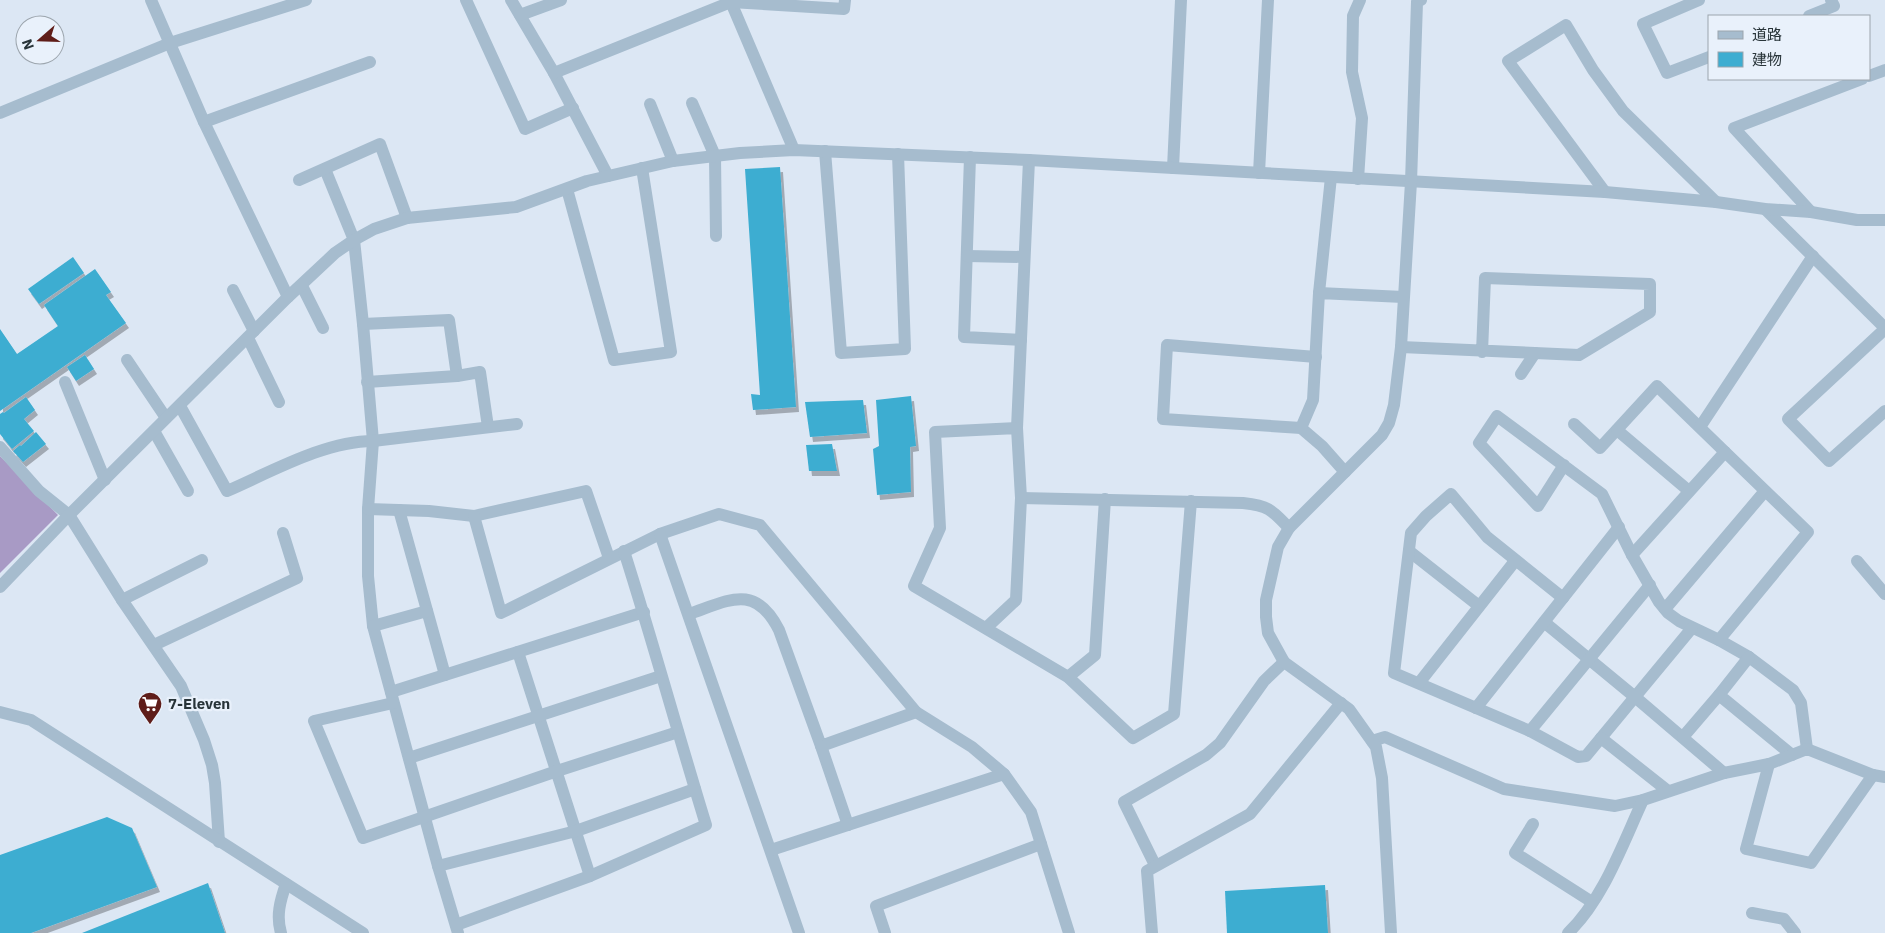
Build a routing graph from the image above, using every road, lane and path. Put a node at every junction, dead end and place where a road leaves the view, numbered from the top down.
1 (151, 0) edge
2 (306, 0) edge
3 (466, 0) edge
4 (511, 0) edge
5 (561, 0) edge
6 (845, 0) edge
7 (1181, 0) edge
8 (1268, 0) edge
9 (1360, 0) edge
10 (1421, 0) edge
11 (1698, 0) edge
12 (1831, 0) edge
13 (730, 1) edge
14 (520, 15) junction
15 (1812, 15) edge
16 (170, 43) junction
17 (1708, 57) edge
18 (370, 62) dead end
19 (1885, 70) edge
20 (554, 72) junction
21 (1870, 76) edge
22 (1859, 80) edge
23 (692, 103) dead end
24 (650, 104) dead end
25 (573, 108) junction
26 (0, 113) edge
27 (204, 122) junction
28 (794, 150) junction
29 (825, 151) junction
30 (898, 154) junction
31 (715, 156) junction
32 (970, 157) junction
33 (1029, 160) junction
34 (673, 161) junction
35 (642, 168) junction
36 (1173, 168) junction
37 (325, 169) junction
38 (1259, 173) junction
39 (608, 176) junction
40 (1331, 177) junction
41 (1358, 179) junction
42 (299, 180) dead end
43 (1411, 182) junction
44 (566, 189) junction
45 (1605, 192) junction
46 (1716, 202) junction
47 (1765, 209) junction
48 (1811, 212) junction
49 (407, 218) junction
50 (1885, 220) edge
51 (716, 236) dead end
52 (354, 240) junction
53 (967, 256) junction
54 (1813, 256) junction
55 (1024, 257) junction
56 (302, 286) junction
57 (233, 290) dead end
58 (1319, 293) junction
59 (288, 297) junction
60 (1403, 297) junction
61 (362, 324) junction
62 (323, 328) dead end
63 (1885, 328) edge
64 (251, 335) junction
65 (1021, 340) junction
66 (1400, 347) junction
67 (1482, 352) junction
68 (1535, 353) junction
69 (1316, 357) junction
70 (127, 360) dead end
71 (1520, 374) dead end
72 (457, 376) junction
73 (65, 382) dead end
74 (368, 382) junction
75 (278, 402) dead end
76 (180, 406) junction
77 (1885, 411) edge
78 (166, 418) junction
79 (517, 424) dead end
80 (1574, 424) dead end
81 (488, 427) junction
82 (1700, 427) junction
83 (1017, 428) junction
84 (1301, 428) junction
85 (1617, 430) junction
86 (154, 431) junction
87 (373, 441) junction
88 (0, 447) edge
89 (1725, 452) junction
90 (1564, 465) junction
91 (1345, 472) junction
92 (105, 480) junction
93 (188, 491) dead end
94 (1689, 491) junction
95 (1766, 491) junction
96 (1021, 498) junction
97 (1105, 499) junction
98 (1191, 501) junction
99 (368, 509) junction
100 (399, 510) junction
101 (69, 515) junction
102 (474, 516) junction
103 (1619, 527) junction
104 (1289, 528) junction
105 (283, 533) dead end
106 (660, 534) junction
107 (624, 551) junction
108 (1409, 551) junction
109 (1632, 555) junction
110 (610, 558) junction
111 (202, 560) dead end
112 (1515, 561) junction
113 (1857, 561) dead end
114 (1650, 585) junction
115 (0, 587) edge
116 (1885, 594) edge
117 (1563, 598) junction
118 (122, 600) junction
119 (1479, 606) junction
120 (1665, 609) junction
121 (428, 611) junction
122 (644, 612) junction
123 (689, 614) junction
124 (1544, 622) junction
125 (373, 626) junction
126 (986, 628) junction
127 (1692, 628) junction
128 (1719, 640) junction
129 (154, 645) junction
130 (518, 652) junction
131 (1749, 657) junction
132 (1590, 659) junction
133 (1284, 662) junction
134 (445, 675) junction
135 (661, 676) junction
136 (1068, 677) junction
137 (1419, 683) junction
138 (1719, 695) junction
139 (1635, 696) junction
140 (392, 698) junction
141 (1341, 703) junction
142 (1476, 708) junction
143 (0, 712) edge
144 (916, 712) junction
145 (539, 716) junction
146 (1530, 731) junction
147 (678, 732) junction
148 (1683, 737) junction
149 (1601, 738) junction
150 (1372, 741) junction
151 (822, 746) junction
152 (1807, 749) junction
153 (1792, 755) junction
154 (408, 758) junction
155 (1770, 764) junction
156 (557, 771) junction
157 (1724, 773) junction
158 (1004, 774) junction
159 (1879, 776) edge
160 (695, 789) junction
161 (1668, 792) junction
162 (1643, 800) junction
163 (425, 816) junction
164 (1533, 824) dead end
165 (848, 825) junction
166 (576, 831) junction
167 (219, 842) junction
168 (1042, 844) junction
169 (771, 850) junction
170 (1155, 865) junction
171 (438, 866) junction
172 (590, 876) junction
173 (286, 884) junction
174 (1592, 902) junction
175 (1752, 913) dead end
176 (457, 929) edge
177 (797, 932) edge
178 (281, 933) edge
179 (362, 933) edge
180 (885, 933) edge
181 (1070, 933) edge
182 (1152, 933) edge
183 (1391, 933) edge
184 (1568, 933) edge
185 (1795, 933) edge

1 - 16 street
2 - 16 street
3 - 25 street
4 - 14 street
5 - 14 street
6 - 13 street
7 - 36 street
8 - 38 street
9 - 41 street
10 - 43 street
11 - 17 street
12 - 15 street
13 - 20 street
13 - 28 street
14 - 20 street
16 - 26 street
16 - 27 street
18 - 27 street
19 - 21 street
20 - 25 street
22 - 48 street
23 - 31 street
24 - 34 street
25 - 39 street
27 - 59 street
28 - 29 street
28 - 31 street
29 - 30 street
29 - 30 street
30 - 32 street
31 - 34 street
31 - 51 street
32 - 33 street
32 - 53 street
33 - 36 street
33 - 55 street
34 - 35 street
35 - 39 street
35 - 44 street
36 - 38 street
37 - 42 street
37 - 49 street
37 - 52 street
38 - 40 street
39 - 44 street
40 - 41 street
40 - 58 street
41 - 43 street
43 - 45 street
43 - 60 street
44 - 49 street
45 - 46 street
45 - 46 street
46 - 47 street
47 - 48 street
47 - 54 street
48 - 50 street
49 - 52 street
52 - 56 street
52 - 61 street
53 - 55 street
53 - 65 street
54 - 63 street
54 - 82 street
55 - 65 street
56 - 59 street
56 - 62 street
57 - 64 street
58 - 60 street
58 - 69 street
59 - 64 street
60 - 66 street
61 - 72 street
61 - 74 street
63 - 77 street
64 - 75 street
64 - 76 street
65 - 83 street
66 - 67 street
66 - 91 street
67 - 68 street
67 - 68 street
68 - 71 street
69 - 84 street
69 - 84 street
70 - 78 street
72 - 74 street
72 - 81 street
73 - 92 street
74 - 87 street
76 - 78 street
76 - 87 street
78 - 86 street
79 - 81 street
80 - 85 street
81 - 87 street
82 - 85 street
82 - 89 street
83 - 96 street
83 - 126 street
84 - 91 street
85 - 94 street
86 - 92 street
86 - 93 street
87 - 99 street
88 - 101 street
89 - 94 street
89 - 95 street
90 - 90 street
90 - 103 street
91 - 104 street
92 - 101 street
94 - 109 street
95 - 120 street
95 - 128 street
96 - 97 street
96 - 126 street
97 - 98 street
97 - 136 street
98 - 104 street
98 - 136 street
99 - 100 street
99 - 125 street
100 - 102 street
100 - 121 street
101 - 115 street
101 - 118 street
102 - 110 street
102 - 110 street
103 - 109 street
103 - 117 street
104 - 133 street
105 - 129 street
106 - 107 street
106 - 123 street
106 - 144 street
107 - 110 street
107 - 122 street
108 - 112 street
108 - 119 street
108 - 137 street
109 - 114 street
111 - 118 street
112 - 117 street
112 - 119 street
113 - 116 street
114 - 120 street
114 - 132 street
117 - 124 street
118 - 129 street
119 - 137 street
120 - 127 street
121 - 125 street
121 - 134 street
122 - 130 street
122 - 135 street
123 - 151 street
123 - 169 street
124 - 132 street
124 - 142 street
125 - 140 street
126 - 136 street
127 - 128 street
127 - 139 street
128 - 131 street
129 - 167 street
130 - 134 street
130 - 145 street
131 - 138 street
131 - 152 street
132 - 139 street
132 - 146 street
133 - 141 street
133 - 170 street
134 - 140 street
135 - 145 street
135 - 147 street
137 - 142 street
138 - 148 street
138 - 153 street
139 - 148 street
139 - 149 street
140 - 154 street
140 - 163 street
141 - 150 street
141 - 170 street
142 - 146 street
143 - 167 street
144 - 151 street
144 - 158 street
145 - 154 street
145 - 156 street
146 - 149 street
147 - 156 street
147 - 160 street
148 - 157 street
149 - 161 street
150 - 162 street
150 - 183 street
151 - 165 street
152 - 153 street
152 - 159 street
153 - 155 street
154 - 163 street
155 - 157 street
155 - 159 street
156 - 163 street
156 - 166 street
157 - 161 street
158 - 165 street
158 - 168 street
160 - 166 street
160 - 172 street
161 - 162 street
162 - 174 street
163 - 171 street
164 - 174 street
165 - 169 street
166 - 171 street
166 - 172 street
167 - 173 street
168 - 180 street
168 - 181 street
169 - 177 street
170 - 182 street
171 - 176 street
172 - 176 street
173 - 178 street
173 - 179 street
174 - 184 street
175 - 185 street

